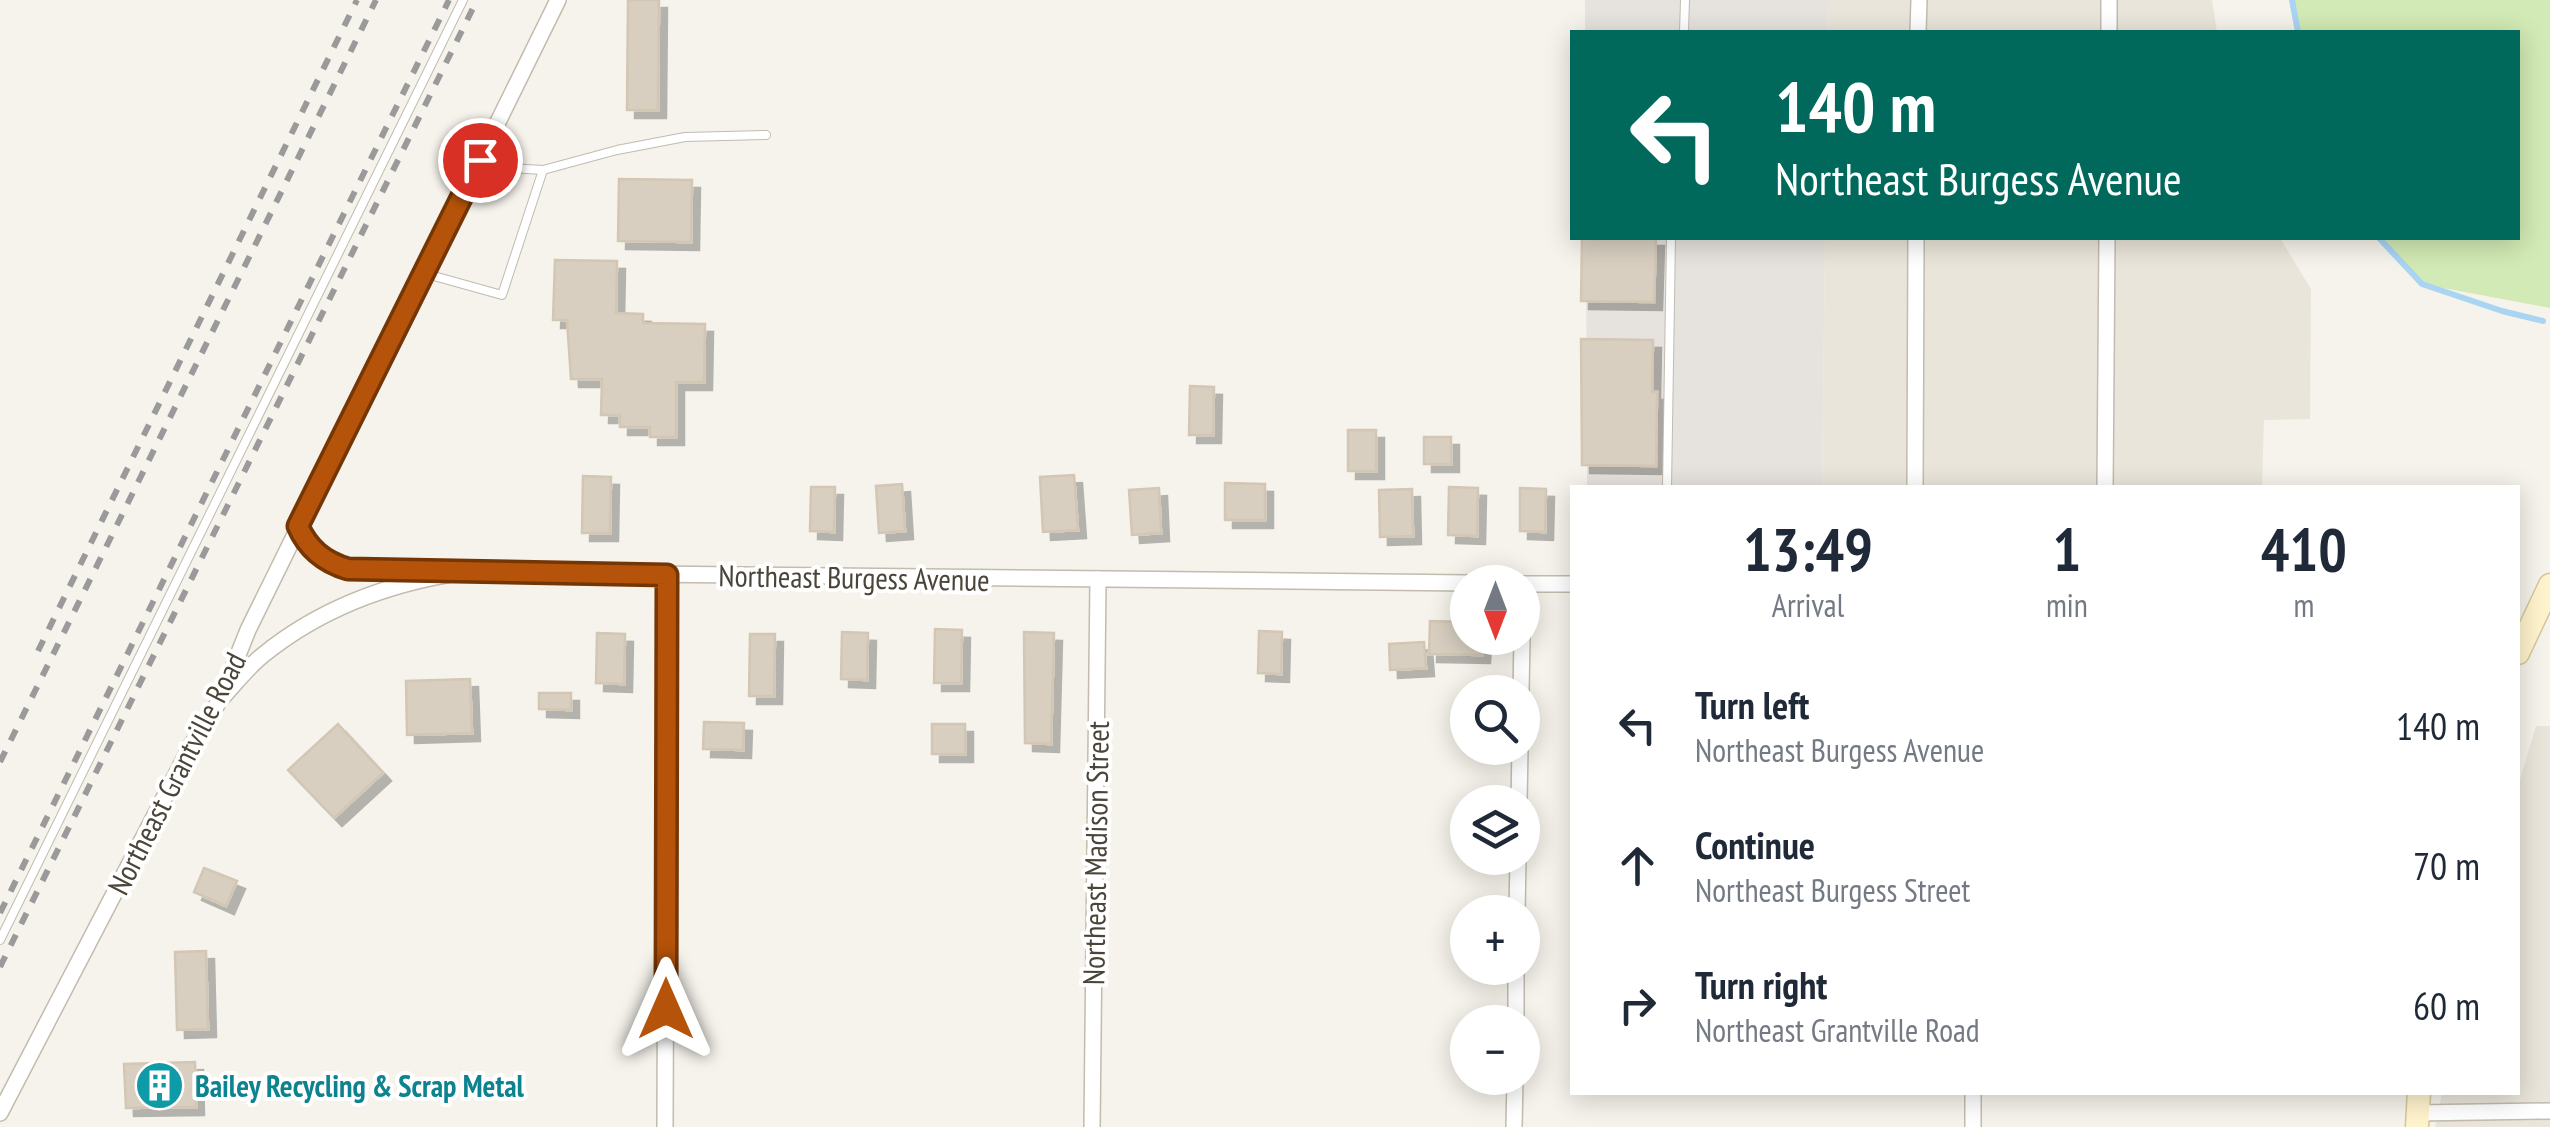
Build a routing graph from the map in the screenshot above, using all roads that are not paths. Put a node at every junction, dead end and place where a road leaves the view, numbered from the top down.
1 (462, 0) edge
2 (558, 0) edge
3 (1685, 0) edge
4 (1918, 0) edge
5 (2109, 0) edge
6 (1684, 30) edge
7 (1918, 30) edge
8 (2109, 30) edge
9 (766, 136) dead end
10 (480, 160) junction
11 (543, 170) junction
12 (1671, 240) edge
13 (1916, 240) edge
14 (2107, 240) edge
15 (423, 272) junction
16 (1667, 485) edge
17 (1916, 485) edge
18 (2105, 485) edge
19 (298, 526) junction
20 (463, 572) junction
21 (667, 575) junction
22 (1098, 580) junction
23 (1450, 583) edge
24 (1540, 584) edge
25 (1570, 584) edge
26 (2550, 585) edge
27 (2529, 625) edge
28 (2520, 649) edge
29 (220, 700) junction
30 (0, 940) edge
31 (1515, 1095) edge
32 (1973, 1095) edge
33 (2550, 1110) edge
34 (2417, 1111) edge
35 (0, 1113) edge
36 (665, 1127) edge
37 (1092, 1127) edge
38 (1514, 1127) edge
39 (1973, 1127) edge

1 - 30 lane
2 - 10 street, Northeast Grantville Road
3 - 6 lane
4 - 7 street
5 - 8 street
9 - 11 lane
10 - 11 lane
10 - 15 street, Northeast Grantville Road
11 - 15 lane
12 - 16 lane
13 - 17 street
14 - 18 street
15 - 19 street, Northeast Grantville Road
19 - 20 street
19 - 29 street, Northeast Grantville Road
20 - 21 street, Northeast Burgess Avenue
20 - 29 street, Northeast Burgess Avenue
21 - 22 street, Northeast Burgess Avenue
21 - 36 street
22 - 23 street, Northeast Burgess Avenue
22 - 37 street, Northeast Madison Street
24 - 25 street
26 - 27 main road
27 - 28 main road
29 - 35 street, Northeast Grantville Road
31 - 38 street
32 - 39 street
33 - 34 street

